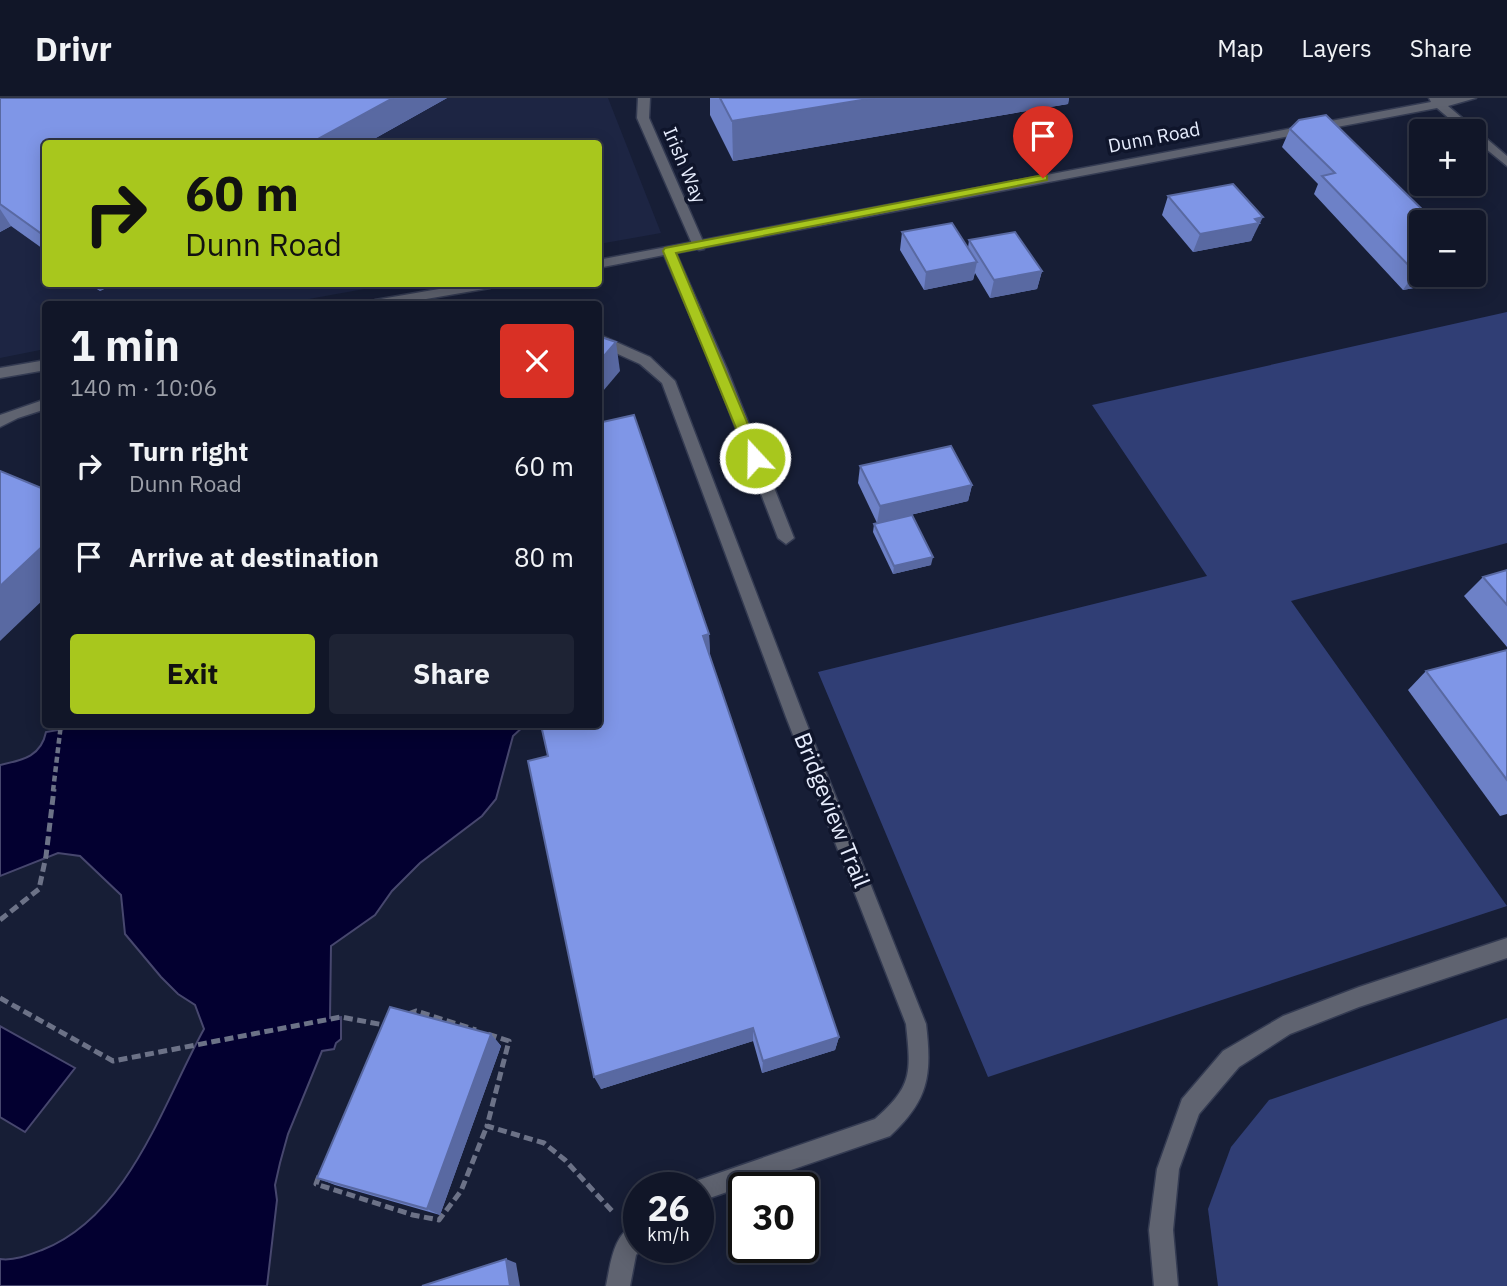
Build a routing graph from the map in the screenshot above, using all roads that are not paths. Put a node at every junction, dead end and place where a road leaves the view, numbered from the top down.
1 (644, 98) edge
2 (1470, 98) edge
3 (1436, 101) edge
4 (1457, 119) edge
5 (1486, 144) edge
6 (1507, 162) edge
7 (699, 246) junction
8 (669, 251) junction
9 (602, 263) edge
10 (473, 287) edge
11 (392, 301) edge
12 (602, 342) edge
13 (42, 366) edge
14 (0, 373) edge
15 (42, 405) edge
16 (0, 422) edge
17 (786, 538) dead end
18 (1507, 948) edge
19 (714, 1186) edge
20 (623, 1260) edge
21 (618, 1286) edge
22 (1166, 1286) edge

1 - 7 street, Irish Way
2 - 3 street, Dunn Road
3 - 4 street
3 - 7 street, Dunn Road
5 - 6 street
7 - 8 street, Dunn Road
8 - 9 street, Dunn Road
8 - 17 street
10 - 11 street
12 - 19 street, Bridgeview Trail
13 - 14 street
15 - 16 street
18 - 22 street
20 - 21 street

